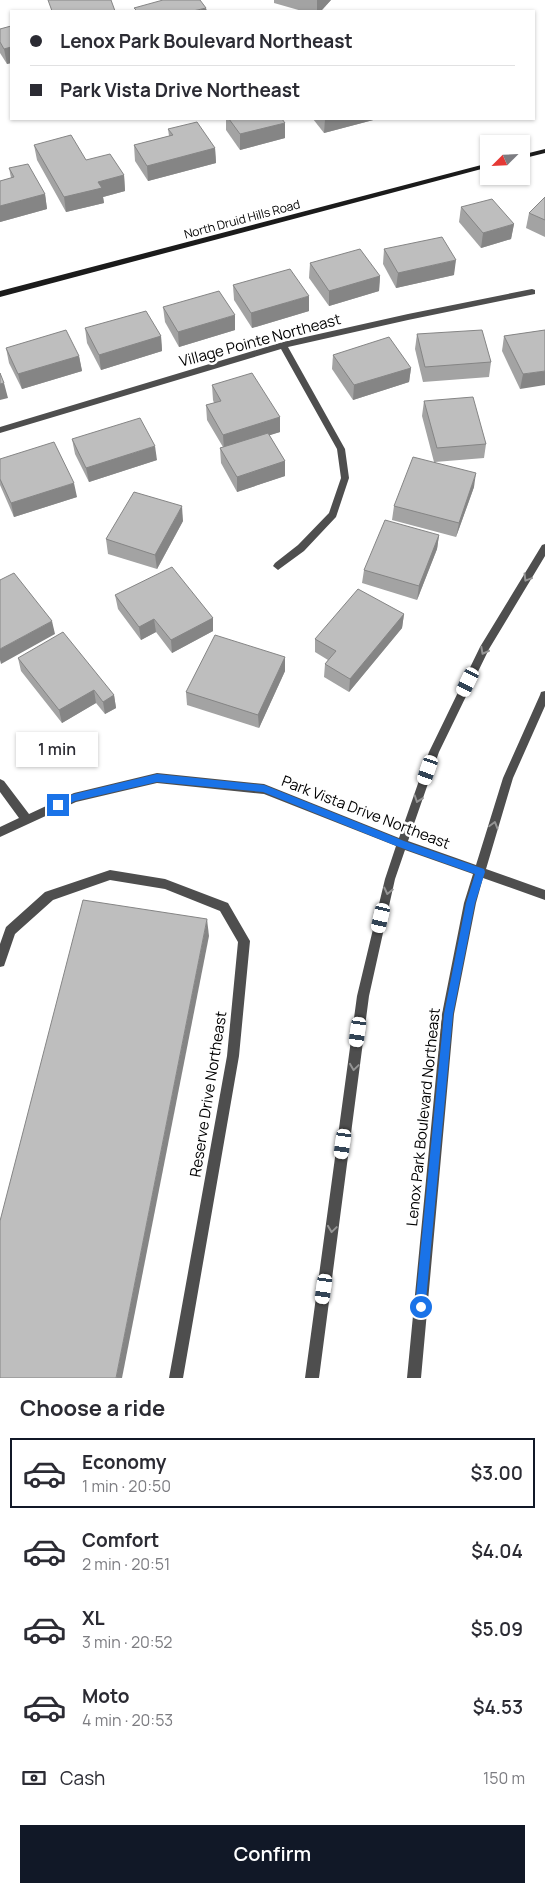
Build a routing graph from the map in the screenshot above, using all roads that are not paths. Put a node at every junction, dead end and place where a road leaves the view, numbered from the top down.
1 (545, 150) edge
2 (530, 154) edge
3 (480, 167) edge
4 (532, 292) dead end
5 (0, 294) edge
6 (283, 345) junction
7 (0, 430) edge
8 (545, 548) edge
9 (278, 566) dead end
10 (545, 695) edge
11 (0, 784) edge
12 (27, 820) junction
13 (0, 832) edge
14 (402, 844) junction
15 (480, 872) junction
16 (545, 895) edge
17 (0, 962) edge
18 (176, 1378) edge
19 (312, 1378) edge
20 (414, 1378) edge

1 - 2 main road
3 - 5 main road, North Druid Hills Road
4 - 6 street, Village Pointe Northeast
6 - 7 street, Village Pointe Northeast
6 - 9 street
8 -> 14 street
15 -> 10 street, Lenox Park Boulevard Northeast
11 - 12 street
12 - 13 street, Park Vista Drive Northeast
12 - 14 street, Park Vista Drive Northeast
14 - 15 street, Park Vista Drive Northeast
14 -> 19 street
15 - 16 street, Park Vista Drive Northeast
15 - 20 street, Lenox Park Boulevard Northeast
17 - 18 street, Reserve Drive Northeast

